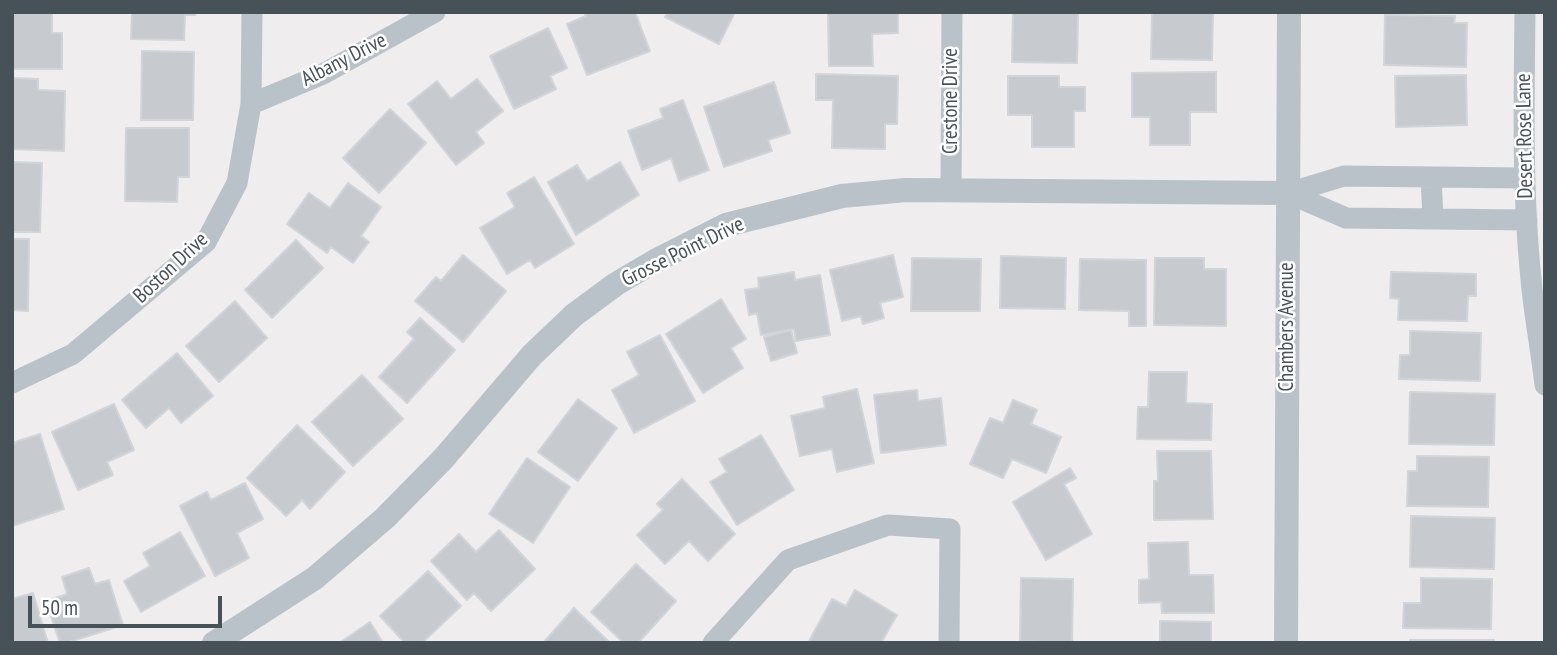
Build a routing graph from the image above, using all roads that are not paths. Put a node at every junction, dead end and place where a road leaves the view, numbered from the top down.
1 (252, 12) edge
2 (435, 12) edge
3 (952, 12) edge
4 (1289, 12) edge
5 (1525, 12) edge
6 (251, 104) junction
7 (1431, 177) junction
8 (1525, 178) junction
9 (951, 190) junction
10 (1288, 193) junction
11 (1433, 218) junction
12 (1527, 220) junction
13 (12, 383) edge
14 (1545, 385) edge
15 (215, 643) edge
16 (713, 643) edge
17 (949, 643) edge
18 (1286, 643) edge

1 - 6 street, Boston Drive
2 - 6 street, Albany Drive
3 - 9 street, Crestone Drive
4 - 10 street, Chambers Avenue
5 - 8 street, Desert Rose Lane
6 - 13 street, Boston Drive
7 - 8 street
7 - 10 street
7 - 11 street
8 - 12 street, Desert Rose Lane
9 - 10 street, Grosse Point Drive
9 - 15 street, Grosse Point Drive
10 - 11 street
10 - 18 street, Chambers Avenue
11 - 12 street
12 - 14 street, Desert Rose Lane
16 - 17 street

